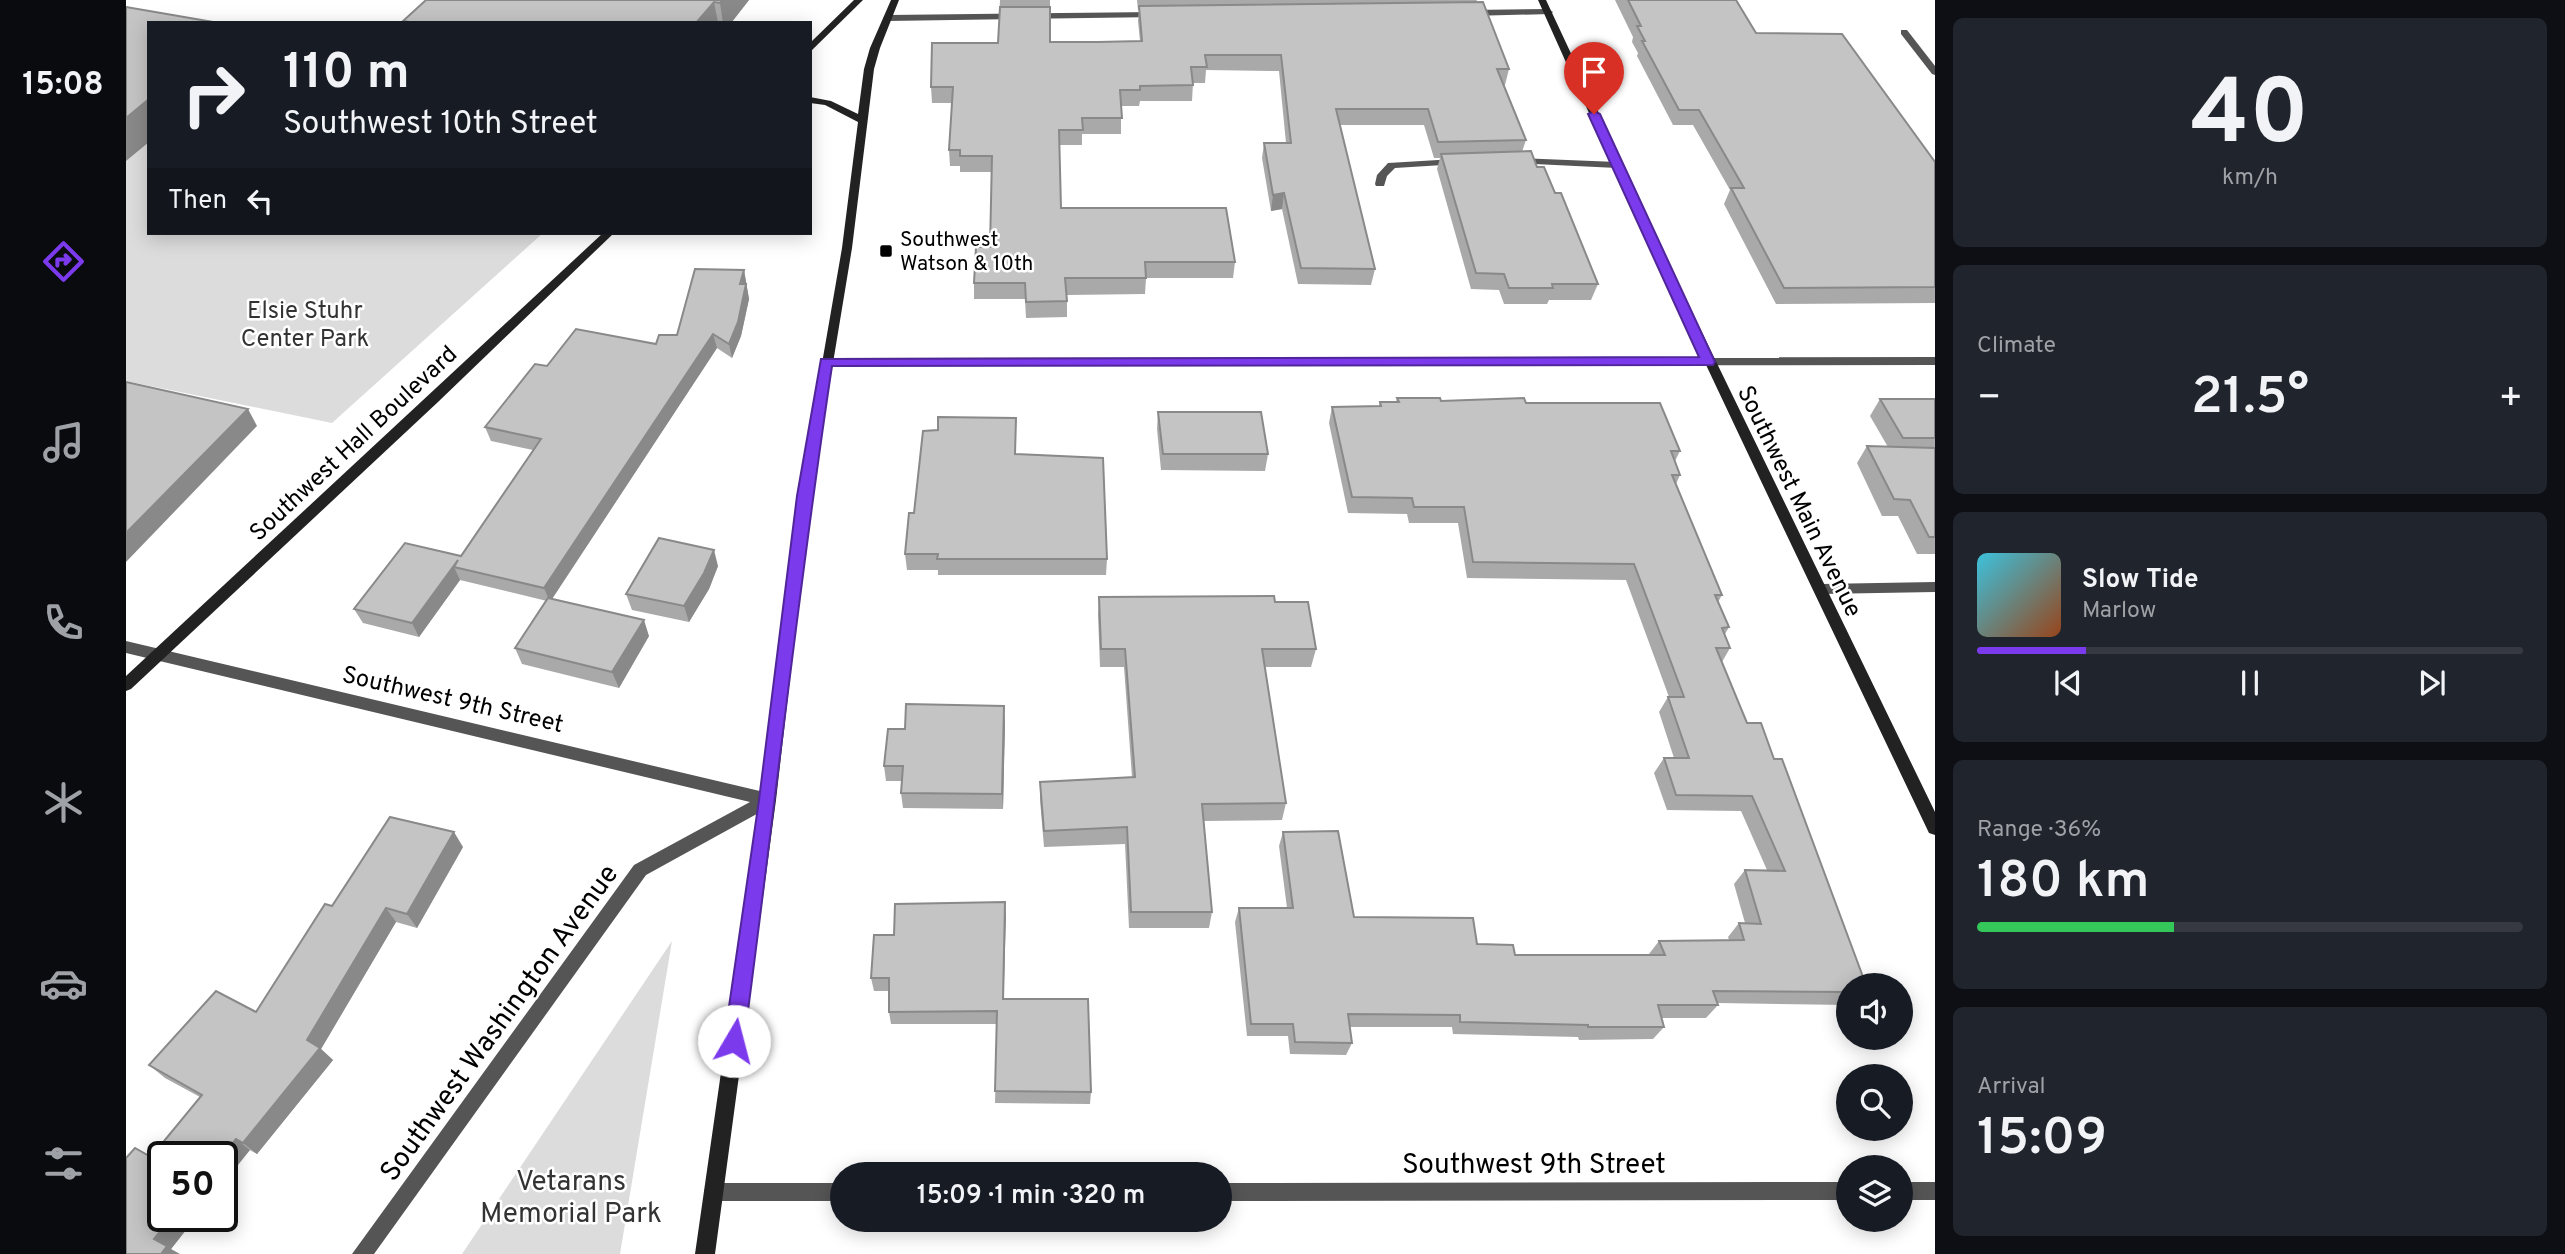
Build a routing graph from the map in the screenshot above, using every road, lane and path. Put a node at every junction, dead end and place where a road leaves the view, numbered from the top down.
1 (859, 0) edge
2 (895, 0) edge
3 (1545, 6) edge
4 (1464, 13) edge
5 (1170, 15) edge
6 (888, 18) junction
7 (1904, 32) dead end
8 (812, 47) edge
9 (1935, 72) edge
10 (812, 100) edge
11 (862, 120) junction
12 (1473, 162) edge
13 (1499, 162) edge
14 (1617, 165) junction
15 (1380, 184) dead end
16 (607, 235) edge
17 (1935, 361) edge
18 (826, 362) junction
19 (1708, 362) junction
20 (1935, 587) edge
21 (1821, 589) junction
22 (126, 647) edge
23 (159, 654) junction
24 (126, 685) edge
25 (768, 800) junction
26 (1935, 828) edge
27 (1836, 1191) edge
28 (1913, 1191) edge
29 (1935, 1191) edge
30 (713, 1192) junction
31 (830, 1192) edge
32 (1232, 1192) edge
33 (362, 1254) edge
34 (705, 1254) edge

1 - 8 main road
2 - 6 main road
3 - 4 street
3 - 14 main road, Southwest Main Avenue
5 - 6 street
6 - 11 main road
7 - 9 street
10 - 11 main road
11 - 18 main road
12 - 15 street
13 - 14 street
14 - 19 main road, Southwest Main Avenue
16 - 23 main road, Southwest Hall Boulevard
17 - 19 street
18 - 19 street
18 - 25 main road
19 - 21 main road, Southwest Main Avenue
20 - 21 street
21 - 26 main road, Southwest Main Avenue
22 - 23 street, Southwest 9th Street
23 - 24 main road, Southwest Hall Boulevard
23 - 25 street, Southwest 9th Street
25 - 30 main road
25 - 33 street, Southwest Washington Avenue
27 - 32 street, Southwest 9th Street
28 - 29 street
30 - 31 street
30 - 34 main road

